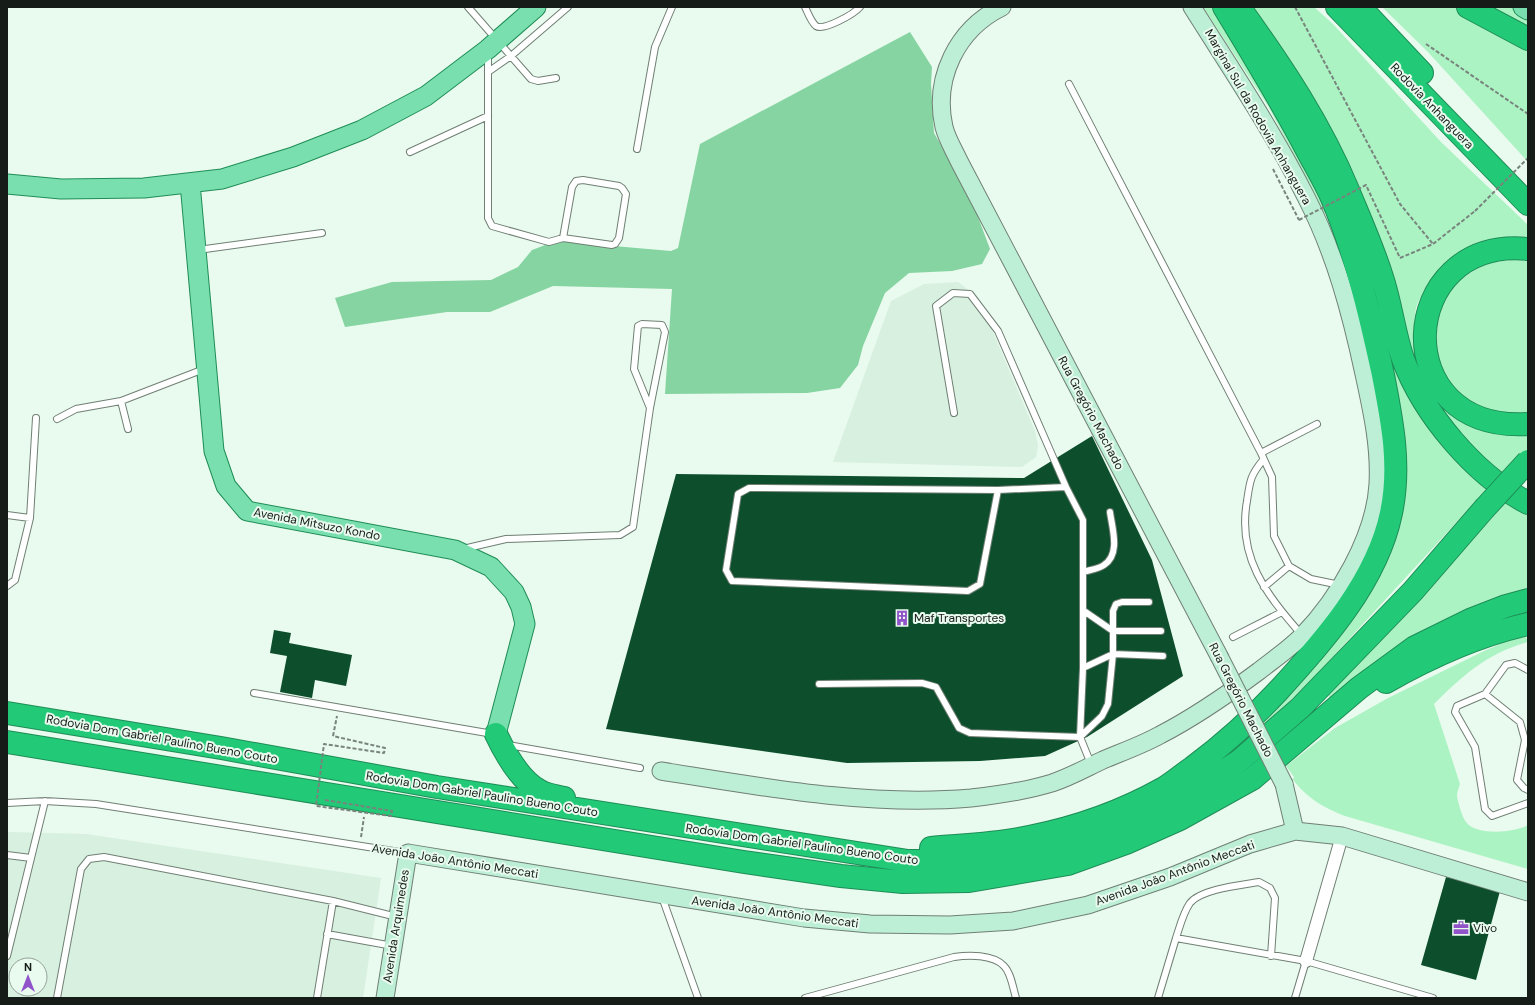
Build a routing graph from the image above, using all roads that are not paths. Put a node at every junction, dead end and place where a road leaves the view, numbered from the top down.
1 (468, 7) edge
2 (536, 7) edge
3 (568, 7) edge
4 (672, 7) edge
5 (805, 7) edge
6 (860, 7) edge
7 (1002, 7) edge
8 (1192, 7) edge
9 (1224, 7) edge
10 (1239, 7) edge
11 (1337, 7) edge
12 (1360, 7) edge
13 (1468, 7) edge
14 (1523, 7) edge
15 (1528, 10) edge
16 (1528, 40) edge
17 (493, 45) junction
18 (511, 56) junction
19 (488, 72) junction
20 (556, 78) dead end
21 (1069, 84) dead end
22 (488, 116) junction
23 (637, 150) dead end
24 (410, 152) dead end
25 (190, 183) junction
26 (7, 184) edge
27 (1528, 184) edge
28 (1528, 204) edge
29 (322, 233) dead end
30 (563, 238) junction
31 (1528, 250) edge
32 (196, 251) junction
33 (207, 367) junction
34 (121, 401) junction
35 (650, 408) junction
36 (954, 413) dead end
37 (36, 418) dead end
38 (57, 419) dead end
39 (1317, 424) dead end
40 (1528, 424) edge
41 (128, 429) dead end
42 (1261, 453) junction
43 (1263, 460) junction
44 (1528, 461) edge
45 (1066, 487) junction
46 (998, 490) junction
47 (1528, 503) edge
48 (1110, 512) dead end
49 (7, 515) edge
50 (30, 518) junction
51 (455, 550) junction
52 (1289, 566) junction
53 (1083, 572) junction
54 (1342, 585) junction
55 (7, 586) edge
56 (1264, 587) junction
57 (1528, 600) edge
58 (1149, 602) dead end
59 (1084, 611) junction
60 (1282, 612) junction
61 (1528, 624) edge
62 (1113, 631) junction
63 (1161, 631) dead end
64 (1528, 632) edge
65 (1302, 636) junction
66 (1233, 637) dead end
67 (1478, 639) junction
68 (1113, 654) junction
69 (1164, 656) dead end
70 (1083, 668) junction
71 (1528, 670) edge
72 (819, 684) dead end
73 (254, 693) dead end
74 (1485, 694) junction
75 (7, 705) edge
76 (7, 713) edge
77 (94, 726) junction
78 (1080, 737) junction
79 (498, 739) junction
80 (1298, 740) junction
81 (7, 742) edge
82 (1092, 765) junction
83 (640, 768) dead end
84 (661, 771) dead end
85 (1528, 790) edge
86 (45, 801) junction
87 (7, 803) edge
88 (1528, 803) edge
89 (662, 824) junction
90 (1295, 831) junction
91 (1342, 836) junction
92 (850, 850) junction
93 (408, 853) junction
94 (7, 855) edge
95 (31, 858) junction
96 (1528, 892) edge
97 (661, 895) junction
98 (333, 902) junction
99 (397, 917) junction
100 (327, 934) junction
101 (1176, 938) junction
102 (393, 946) junction
103 (7, 956) edge
104 (1271, 956) junction
105 (1306, 961) junction
106 (57, 998) edge
107 (317, 998) edge
108 (384, 998) edge
109 (698, 998) edge
110 (804, 998) edge
111 (1016, 998) edge
112 (1158, 998) edge
113 (1295, 998) edge
114 (1433, 998) edge

1 - 17 lane
2 - 17 main road
3 - 18 lane
4 - 23 lane
5 - 6 lane
7 - 90 main road, Rua Gregório Machado, bridge
8 - 54 main road, Marginal Sul da Rodovia Anhanguera
9 - 92 highway
10 - 47 highway
11 - 28 highway, Rodovia Anhanguera
12 - 27 highway, Rodovia Anhanguera
13 - 16 highway
14 - 15 main road
17 - 18 lane
17 - 19 lane
17 - 25 main road
18 - 19 lane
18 - 20 lane
19 - 22 lane
21 - 42 lane
22 - 24 lane
22 - 30 lane
25 - 26 main road
25 - 32 main road, Avenida Mitsuzo Kondo
29 - 32 lane
30 - 30 lane
31 - 40 highway
32 - 33 main road, Avenida Mitsuzo Kondo
33 - 34 lane
33 - 51 main road, Avenida Mitsuzo Kondo
34 - 38 lane
34 - 41 lane
35 - 35 lane
35 - 51 lane
36 - 45 lane
37 - 50 lane
39 - 42 lane
42 - 43 lane
43 - 52 lane
43 - 56 lane
44 - 92 highway, Rodovia Dom Gabriel Paulino Bueno Couto, bridge
45 - 46 lane
45 - 53 lane
46 - 46 lane
48 - 53 lane
49 - 50 lane
50 - 55 lane
51 - 79 main road, Avenida Mitsuzo Kondo
52 - 54 lane
52 - 56 lane
53 - 59 lane
54 - 65 main road, Marginal Sul da Rodovia Anhanguera
56 - 60 lane
57 - 80 highway, Rodovia Dom Gabriel Paulino Bueno Couto
58 - 62 lane
59 - 62 lane
59 - 70 lane
60 - 65 lane
60 - 66 lane
61 - 67 highway
62 - 63 lane
62 - 68 lane
64 - 67 main road
65 - 82 main road, Marginal Sul da Rodovia Anhanguera
67 - 80 highway
68 - 69 lane
68 - 70 lane
68 - 78 lane
70 - 78 lane
71 - 74 lane
72 - 78 lane
73 - 79 lane
74 - 85 lane
74 - 88 lane
75 - 77 highway
76 - 77 highway, Rodovia Dom Gabriel Paulino Bueno Couto
77 - 89 highway, Rodovia Dom Gabriel Paulino Bueno Couto
78 - 82 lane
79 - 83 lane
79 - 89 highway
80 - 81 highway, Rodovia Dom Gabriel Paulino Bueno Couto
82 - 84 main road, Marginal Sul da Rodovia Anhanguera
86 - 87 lane, Avenida João Antônio Meccati
86 - 93 lane, Avenida João Antônio Meccati
86 - 95 lane
89 - 92 highway, Rodovia Dom Gabriel Paulino Bueno Couto
90 - 91 main road, Avenida João Antônio Meccati
90 - 97 main road, Avenida João Antônio Meccati
91 - 96 main road, Avenida João Antônio Meccati
91 - 105 street
93 - 97 main road, Avenida João Antônio Meccati
93 - 99 main road, Avenida Arquimedes
94 - 95 lane
95 - 103 lane
97 - 109 lane
98 - 99 lane
98 - 100 lane
98 - 106 lane
99 - 102 main road, Avenida Arquimedes
100 - 102 lane
100 - 107 lane
101 - 104 lane
101 - 104 lane
101 - 112 lane
102 - 108 main road, Avenida Arquimedes
104 - 105 lane
105 - 113 lane
105 - 114 lane
110 - 111 lane

